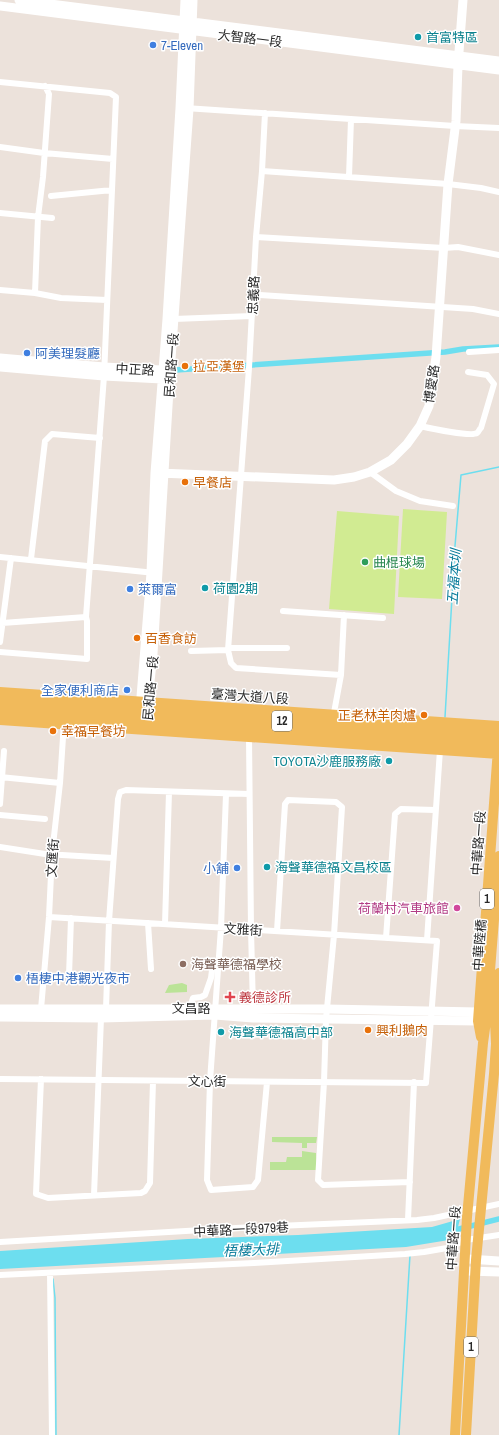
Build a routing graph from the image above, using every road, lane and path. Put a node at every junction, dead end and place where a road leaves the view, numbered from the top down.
1 (19, 0) edge
2 (185, 0) edge
3 (194, 0) edge
4 (463, 0) edge
5 (0, 6) edge
6 (188, 26) junction
7 (458, 60) junction
8 (499, 61) edge
9 (499, 70) edge
10 (0, 82) edge
11 (45, 86) junction
12 (184, 108) junction
13 (264, 114) junction
14 (352, 119) junction
15 (455, 126) junction
16 (499, 128) edge
17 (0, 147) edge
18 (44, 153) junction
19 (113, 159) junction
20 (262, 171) junction
21 (349, 177) junction
22 (448, 184) junction
23 (112, 190) junction
24 (499, 192) edge
25 (51, 196) dead end
26 (0, 213) edge
27 (38, 217) junction
28 (52, 218) dead end
29 (256, 237) junction
30 (444, 248) junction
31 (499, 255) edge
32 (0, 290) edge
33 (35, 293) junction
34 (260, 295) dead end
35 (107, 300) junction
36 (440, 307) junction
37 (499, 314) edge
38 (252, 316) junction
39 (174, 319) junction
40 (499, 350) edge
41 (469, 352) dead end
42 (0, 358) edge
43 (0, 367) edge
44 (104, 372) junction
45 (468, 372) dead end
46 (165, 374) junction
47 (420, 426) junction
48 (100, 438) junction
49 (370, 472) junction
50 (159, 473) junction
51 (241, 477) junction
52 (453, 506) dead end
53 (0, 557) edge
54 (11, 558) junction
55 (31, 559) junction
56 (89, 566) junction
57 (154, 573) junction
58 (283, 611) dead end
59 (344, 615) junction
60 (86, 617) junction
61 (383, 618) dead end
62 (2, 623) junction
63 (0, 642) edge
64 (288, 648) dead end
65 (229, 649) junction
66 (191, 651) dead end
67 (0, 652) edge
68 (341, 675) junction
69 (0, 692) edge
70 (0, 701) edge
71 (65, 710) junction
72 (0, 711) edge
73 (143, 716) junction
74 (0, 720) edge
75 (499, 726) edge
76 (258, 728) junction
77 (332, 729) junction
78 (249, 737) junction
79 (499, 738) edge
80 (440, 750) junction
81 (499, 750) edge
82 (4, 751) dead end
83 (1, 777) edge
84 (60, 783) junction
85 (170, 792) junction
86 (226, 794) junction
87 (249, 794) junction
88 (0, 804) edge
89 (435, 810) junction
90 (0, 815) edge
91 (45, 818) dead end
92 (0, 848) edge
93 (52, 854) junction
94 (499, 856) edge
95 (113, 858) junction
96 (49, 917) junction
97 (72, 918) junction
98 (109, 920) junction
99 (148, 923) junction
100 (165, 924) junction
101 (221, 928) junction
102 (250, 929) junction
103 (277, 931) junction
104 (334, 935) junction
105 (386, 938) junction
106 (427, 940) junction
107 (151, 969) dead end
108 (212, 970) dead end
109 (499, 973) edge
110 (69, 976) dead end
111 (494, 987) junction
112 (192, 1001) dead end
113 (0, 1009) edge
114 (41, 1009) junction
115 (106, 1009) junction
116 (253, 1009) junction
117 (326, 1009) junction
118 (432, 1011) junction
119 (215, 1012) junction
120 (478, 1016) junction
121 (0, 1017) edge
122 (47, 1018) junction
123 (101, 1018) junction
124 (326, 1019) junction
125 (431, 1020) junction
126 (498, 1040) edge
127 (482, 1043) junction
128 (496, 1074) edge
129 (0, 1079) edge
130 (41, 1079) junction
131 (99, 1081) junction
132 (153, 1081) junction
133 (210, 1081) junction
134 (267, 1082) junction
135 (324, 1082) junction
136 (414, 1082) junction
137 (410, 1182) junction
138 (94, 1195) junction
139 (499, 1204) edge
140 (481, 1212) junction
141 (468, 1214) junction
142 (408, 1220) junction
143 (499, 1235) edge
144 (479, 1239) junction
145 (466, 1240) junction
146 (0, 1242) edge
147 (465, 1259) junction
148 (476, 1260) junction
149 (499, 1261) edge
150 (464, 1270) junction
151 (476, 1271) junction
152 (499, 1272) edge
153 (50, 1274) junction
154 (0, 1275) edge
155 (52, 1435) edge
156 (455, 1435) edge
157 (466, 1435) edge

1 - 6 street, 大智路一段
2 - 6 street, 民和路一段
3 - 6 street, 民和路一段
4 - 7 street, 博愛路
5 - 6 street, 大智路一段
6 - 7 street, 大智路一段
6 - 12 street, 民和路一段
7 - 8 street, 大智路一段
7 - 9 street, 大智路一段
7 - 15 street, 博愛路
10 - 11 street
11 - 18 street
11 - 19 street
12 - 13 street
12 - 39 street, 民和路一段
12 - 46 street, 民和路一段
13 - 14 street
13 - 20 street, 忠義路
14 - 15 street
14 - 21 street
15 - 16 street
15 - 22 street, 博愛路
17 - 18 street
18 - 19 street
18 - 27 street
19 - 23 street
20 - 21 street
20 - 29 street, 忠義路
21 - 22 street
22 - 24 street
22 - 30 street, 博愛路
23 - 25 street
23 - 35 street
26 - 27 street
27 - 28 street
27 - 33 street
29 - 30 street
29 - 38 street, 忠義路
30 - 31 street
30 - 36 street, 博愛路
32 - 33 street
33 - 35 street
34 - 36 street
35 - 44 street
36 - 37 street
36 - 47 street, 博愛路
38 - 39 street
38 - 51 street, 忠義路
39 - 46 street, 民和路一段
40 - 41 street
42 - 44 street, 中正路
43 - 44 street, 中正路
44 - 46 street, 中正路
44 - 48 street
45 - 47 street
46 - 50 street, 民和路一段
47 - 49 street, 博愛路
48 - 55 street
48 - 56 street
49 - 51 street, 博愛路
49 - 52 street
50 - 51 street, 博愛路
50 - 57 street, 民和路一段
51 - 65 street, 忠義路
53 - 54 street
54 - 55 street
54 - 62 street
55 - 56 street
56 - 57 street
56 - 60 street
57 - 73 street, 民和路一段
58 - 59 street
59 - 61 street
59 - 68 street
60 - 62 street
60 - 67 street
62 - 63 street
64 - 65 street
65 - 66 street
65 - 68 street
68 - 77 street
69 - 71 main road, 臺灣大道八段 / 12
70 - 71 main road, 臺灣大道八段 / 12
71 - 72 main road, 臺灣大道八段 / 12
71 - 73 main road, 臺灣大道八段 / 12
71 - 73 main road, 臺灣大道八段 / 12
71 - 74 main road, 臺灣大道八段 / 12
71 - 84 street, 文匯街
73 - 76 main road, 臺灣大道八段 / 12
73 - 77 main road, 臺灣大道八段 / 12
73 - 78 main road, 臺灣大道八段 / 12
75 - 77 main road, 臺灣大道八段 / 12
76 - 77 main road, 臺灣大道八段 / 12
76 - 78 street
77 - 78 main road, 臺灣大道八段 / 12
77 - 79 main road, 臺灣大道八段 / 12
77 - 80 main road, 臺灣大道八段 / 12
77 - 81 main road, 臺灣大道八段 / 12
78 - 87 street
79 - 81 main road, 中華路一段 / 1
80 - 81 main road, 臺灣大道八段 / 12
80 - 89 street
81 - 120 main road, 中華路一段 / 1
82 - 83 street
83 - 84 street
83 - 88 street
84 - 93 street, 文匯街
85 - 86 street
85 - 95 street
85 - 100 street
86 - 87 street
86 - 101 street
87 - 102 street
89 - 105 street
89 - 106 street
90 - 91 street
92 - 93 street
93 - 95 street
93 - 96 street, 文匯街
94 - 111 main road, 中華陸橋 / 1
95 - 98 street
96 - 97 street, 文雅街
96 - 114 street, 文匯街
97 - 98 street, 文雅街
97 - 110 street
98 - 99 street, 文雅街
98 - 115 street
99 - 100 street, 文雅街
99 - 107 street
100 - 101 street, 文雅街
101 - 102 street, 文雅街
101 - 119 street
102 - 103 street, 文雅街
102 - 116 street
103 - 104 street, 文雅街
103 - 104 street
104 - 105 street, 文雅街
104 - 117 street
105 - 106 street, 文雅街
106 - 118 street, 文雅街
108 - 112 street
109 - 111 main road, 中華陸橋 / 1
111 - 126 main road, 中華路一段 / 1
111 - 127 main road, 中華路一段 / 1
113 - 114 street, 文昌路
114 - 115 street, 文昌路
114 - 122 street
115 - 119 street, 文昌路
115 - 123 street
116 - 117 street, 文昌路
116 - 119 street, 文昌路
117 - 118 street, 文昌路
117 - 124 street
118 - 120 street, 文昌路
118 - 125 street
119 - 123 street, 文昌路
119 - 124 street, 文昌路
119 - 133 street
120 - 125 street, 文昌路
120 - 127 main road, 中華路一段 / 1
121 - 122 street, 文昌路
122 - 123 street, 文昌路
123 - 131 street
124 - 125 street, 文昌路
124 - 135 street
125 - 136 street
126 - 128 main road, 中華路一段 / 1
127 - 141 main road, 中華路一段 / 1
128 - 140 main road, 中華路一段 / 1
129 - 130 street, 文心街
130 - 131 street, 文心街
130 - 138 street
131 - 132 street, 文心街
131 - 138 street
132 - 133 street, 文心街
132 - 138 street
133 - 134 street, 文心街
133 - 134 street
134 - 135 street, 文心街
135 - 136 street, 文心街
135 - 137 street
136 - 137 street
137 - 142 street
139 - 140 street, 中華路一段979巷
140 - 141 street, 中華路一段979巷
140 - 144 main road, 中華路一段 / 1
141 - 142 street, 中華路一段979巷
141 - 145 main road, 中華路一段 / 1
142 - 146 street, 中華路一段979巷
143 - 144 street
144 - 145 street
144 - 148 main road, 中華路一段 / 1
145 - 147 main road, 中華路一段 / 1
145 - 153 street
147 - 148 street
147 - 150 main road, 中華路一段 / 1
148 - 149 street
148 - 151 main road, 中華路一段 / 1
150 - 151 street
150 - 156 main road, 中華路一段 / 1
151 - 152 street
151 - 157 main road, 中華路一段 / 1
153 - 154 street
153 - 155 street

